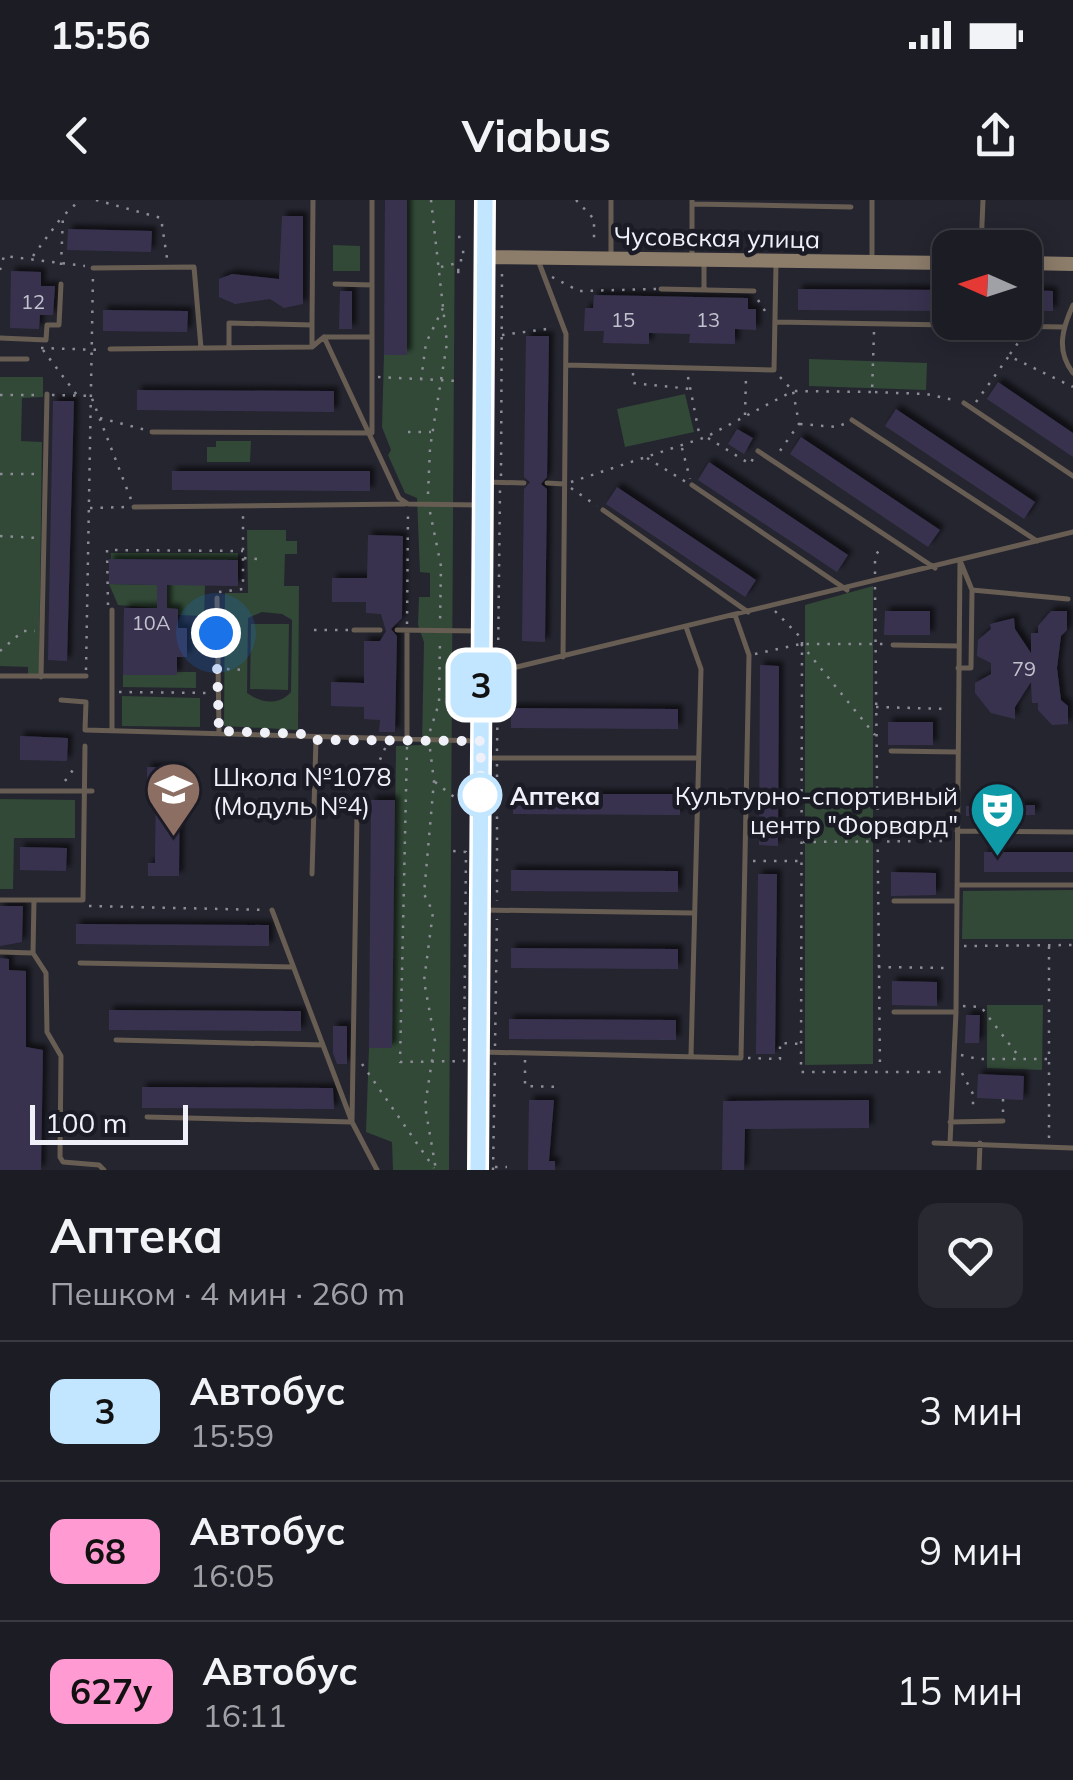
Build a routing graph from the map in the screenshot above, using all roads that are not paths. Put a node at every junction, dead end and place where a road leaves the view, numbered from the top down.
1 (314, 200) edge
2 (372, 200) edge
3 (484, 200) edge
4 (611, 200) edge
5 (872, 200) edge
6 (983, 200) edge
7 (692, 202) edge
8 (851, 207) dead end
9 (982, 230) edge
10 (484, 256) junction
11 (611, 258) junction
12 (698, 259) junction
13 (776, 261) junction
14 (872, 262) junction
15 (932, 263) edge
16 (540, 264) junction
17 (1042, 264) edge
18 (1073, 264) edge
19 (93, 267) road end
20 (62, 284) dead end
21 (336, 284) dead end
22 (372, 284) junction
23 (661, 289) road end
24 (704, 290) junction
25 (754, 291) road end
26 (1073, 305) edge
27 (775, 322) junction
28 (312, 324) junction
29 (1063, 327) junction
30 (372, 336) junction
31 (324, 337) junction
32 (0, 338) edge
33 (230, 347) junction
34 (312, 347) junction
35 (110, 348) road end
36 (201, 348) junction
37 (0, 359) edge
38 (26, 359) dead end
39 (566, 366) junction
40 (1073, 373) edge
41 (47, 394) road end
42 (964, 403) road end
43 (852, 420) road end
44 (152, 432) road end
45 (372, 432) junction
46 (758, 451) road end
47 (1073, 476) edge
48 (482, 482) junction
49 (524, 483) dead end
50 (547, 483) dead end
51 (564, 484) junction
52 (692, 485) road end
53 (408, 504) junction
54 (482, 505) junction
55 (134, 507) road end
56 (602, 510) road end
57 (1073, 532) edge
58 (1037, 541) junction
59 (960, 560) junction
60 (935, 568) junction
61 (847, 590) junction
62 (972, 590) junction
63 (217, 598) road end
64 (1068, 599) dead end
65 (112, 610) road end
66 (748, 612) junction
67 (734, 615) junction
68 (686, 627) junction
69 (354, 630) road end
70 (380, 630) dead end
71 (396, 630) dead end
72 (407, 630) junction
73 (482, 630) junction
74 (893, 644) road end
75 (958, 646) junction
76 (563, 657) junction
77 (958, 668) junction
78 (0, 676) edge
79 (41, 676) junction
80 (86, 676) road end
81 (481, 676) junction
82 (62, 700) dead end
83 (112, 730) junction
84 (219, 731) junction
85 (316, 740) junction
86 (407, 740) junction
87 (481, 741) junction
88 (85, 746) dead end
89 (891, 751) dead end
90 (958, 752) junction
91 (489, 758) junction
92 (697, 758) junction
93 (0, 791) edge
94 (88, 791) junction
95 (357, 814) road end
96 (957, 831) junction
97 (1073, 832) edge
98 (312, 874) dead end
99 (1073, 884) edge
100 (958, 885) junction
101 (0, 900) edge
102 (34, 900) junction
103 (894, 900) road end
104 (958, 901) junction
105 (272, 910) road end
106 (480, 910) junction
107 (693, 913) junction
108 (0, 952) edge
109 (33, 953) junction
110 (80, 962) dead end
111 (293, 967) junction
112 (956, 1009) junction
113 (894, 1012) dead end
114 (116, 1040) dead end
115 (323, 1044) junction
116 (478, 1052) junction
117 (692, 1055) junction
118 (147, 1117) dead end
119 (1002, 1121) road end
120 (352, 1122) junction
121 (950, 1122) junction
122 (934, 1143) dead end
123 (950, 1143) junction
124 (980, 1143) junction
125 (1073, 1148) edge
126 (488, 1169) edge
127 (104, 1170) edge
128 (378, 1170) edge
129 (979, 1170) edge

1 - 28 lane
2 - 22 lane
3 - 10 street
4 - 11 lane
5 - 14 lane
6 - 9 lane
7 - 8 lane
7 - 12 lane
10 - 16 street, Чусовская улица
10 - 48 street
11 - 12 street, Чусовская улица
11 - 16 street, Чусовская улица
12 - 13 street, Чусовская улица
12 - 24 lane
13 - 14 street, Чусовская улица
13 - 27 lane
14 - 15 street, Чусовская улица
16 - 39 lane
17 - 18 street
19 - 36 lane
20 - 32 lane
21 - 22 lane
22 - 30 lane
23 - 24 lane
24 - 25 lane
26 - 29 lane
27 - 29 lane
27 - 39 lane
28 - 33 lane
28 - 34 lane
29 - 40 lane
30 - 31 lane
30 - 45 lane
31 - 34 lane
31 - 45 lane
33 - 34 lane
33 - 36 lane
35 - 36 lane
37 - 38 lane
39 - 51 lane
41 - 79 lane
42 - 47 lane
43 - 58 lane
44 - 45 lane
45 - 53 lane
46 - 60 lane
48 - 49 lane
48 - 54 street
50 - 51 lane
51 - 76 lane
52 - 61 lane
53 - 54 lane
53 - 55 lane
54 - 73 street
56 - 66 lane
57 - 58 lane
58 - 59 lane
59 - 60 lane
59 - 62 lane
59 - 75 lane
60 - 61 lane
61 - 66 lane
62 - 64 lane
62 - 77 lane
63 - 84 lane
65 - 83 lane
66 - 67 lane
67 - 68 lane
67 - 117 lane
68 - 76 lane
68 - 92 lane
69 - 70 lane
71 - 72 lane
72 - 73 lane
72 - 86 lane
73 - 81 street
74 - 75 lane
75 - 77 lane
76 - 81 lane
77 - 90 lane
78 - 79 lane
79 - 80 lane
81 - 87 street
82 - 83 lane
83 - 84 lane
84 - 85 lane
85 - 86 lane
85 - 98 lane
86 - 87 lane
87 - 91 street
88 - 94 lane
89 - 90 lane
90 - 96 lane
91 - 92 lane
91 - 106 street
92 - 107 lane
93 - 94 lane
94 - 102 lane
95 - 120 lane
96 - 97 lane
96 - 100 lane
99 - 100 lane
100 - 104 lane
101 - 102 lane
102 - 109 lane
103 - 104 lane
104 - 112 lane
105 - 111 lane
106 - 107 lane
106 - 116 street
107 - 117 lane
108 - 109 lane
109 - 127 lane
110 - 111 lane
111 - 115 lane
112 - 113 lane
112 - 121 lane
114 - 115 lane
115 - 120 lane
116 - 117 lane
116 - 126 street
118 - 120 lane
119 - 121 lane
120 - 128 lane
121 - 123 lane
122 - 123 lane
123 - 124 lane
124 - 125 lane
124 - 129 lane

